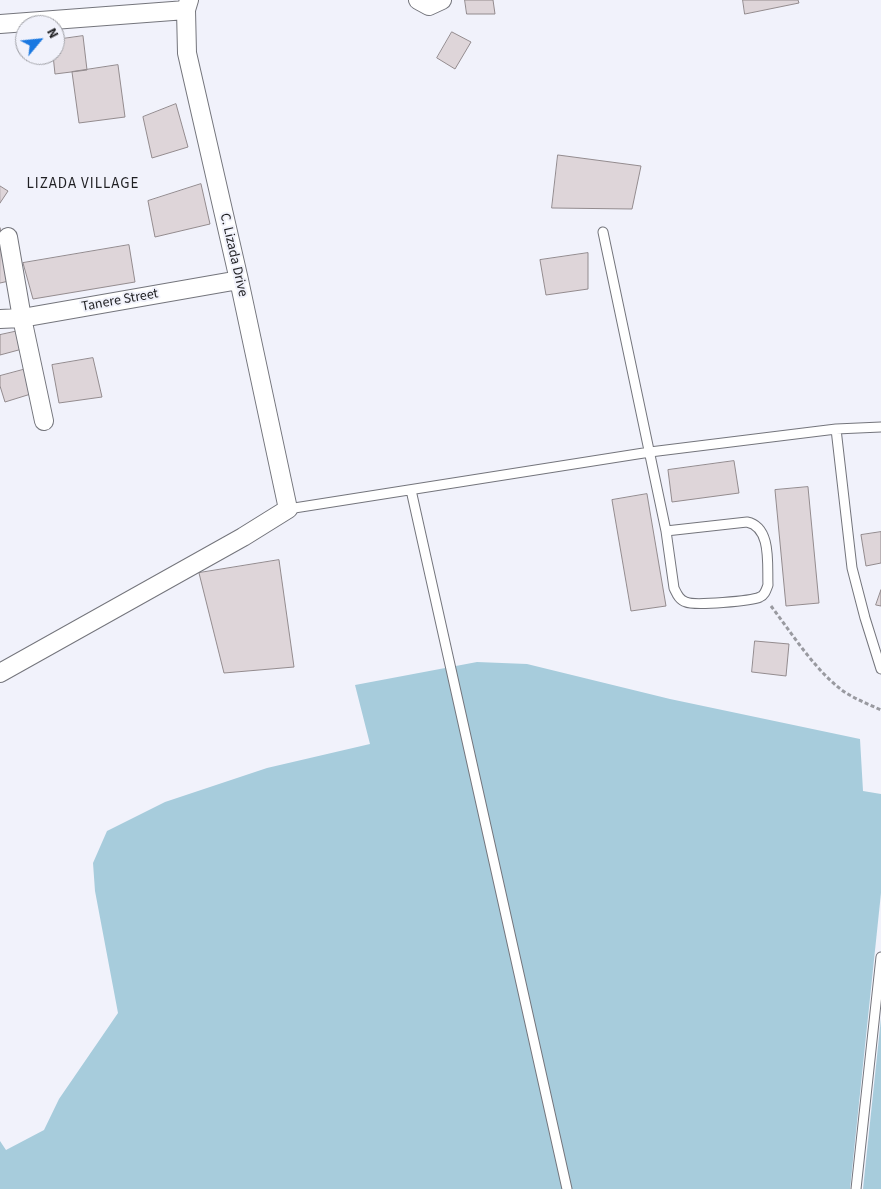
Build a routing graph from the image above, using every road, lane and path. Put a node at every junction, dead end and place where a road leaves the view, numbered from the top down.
1 (418, 0) edge
2 (442, 0) edge
3 (188, 5) edge
4 (0, 24) edge
5 (603, 232) dead end
6 (8, 237) dead end
7 (239, 280) junction
8 (22, 318) junction
9 (0, 319) edge
10 (44, 421) dead end
11 (881, 427) edge
12 (836, 429) junction
13 (650, 452) junction
14 (412, 490) junction
15 (288, 509) junction
16 (666, 531) junction
17 (763, 596) junction
18 (881, 669) edge
19 (0, 673) edge
20 (881, 710) edge
21 (881, 957) edge
22 (566, 1189) edge
23 (856, 1189) edge

1 - 2 street
3 - 4 street
3 - 7 street, C. Lizada Drive
5 - 13 lane
6 - 8 street
7 - 8 street, Tanere Street
7 - 15 street, C. Lizada Drive
8 - 9 street, Tanere Street
8 - 10 street
11 - 12 lane
12 - 13 lane
12 - 18 lane
13 - 14 lane
13 - 16 lane
14 - 15 lane
14 - 22 lane
15 - 19 street
16 - 17 lane
16 - 17 lane
17 - 20 path
21 - 23 lane

